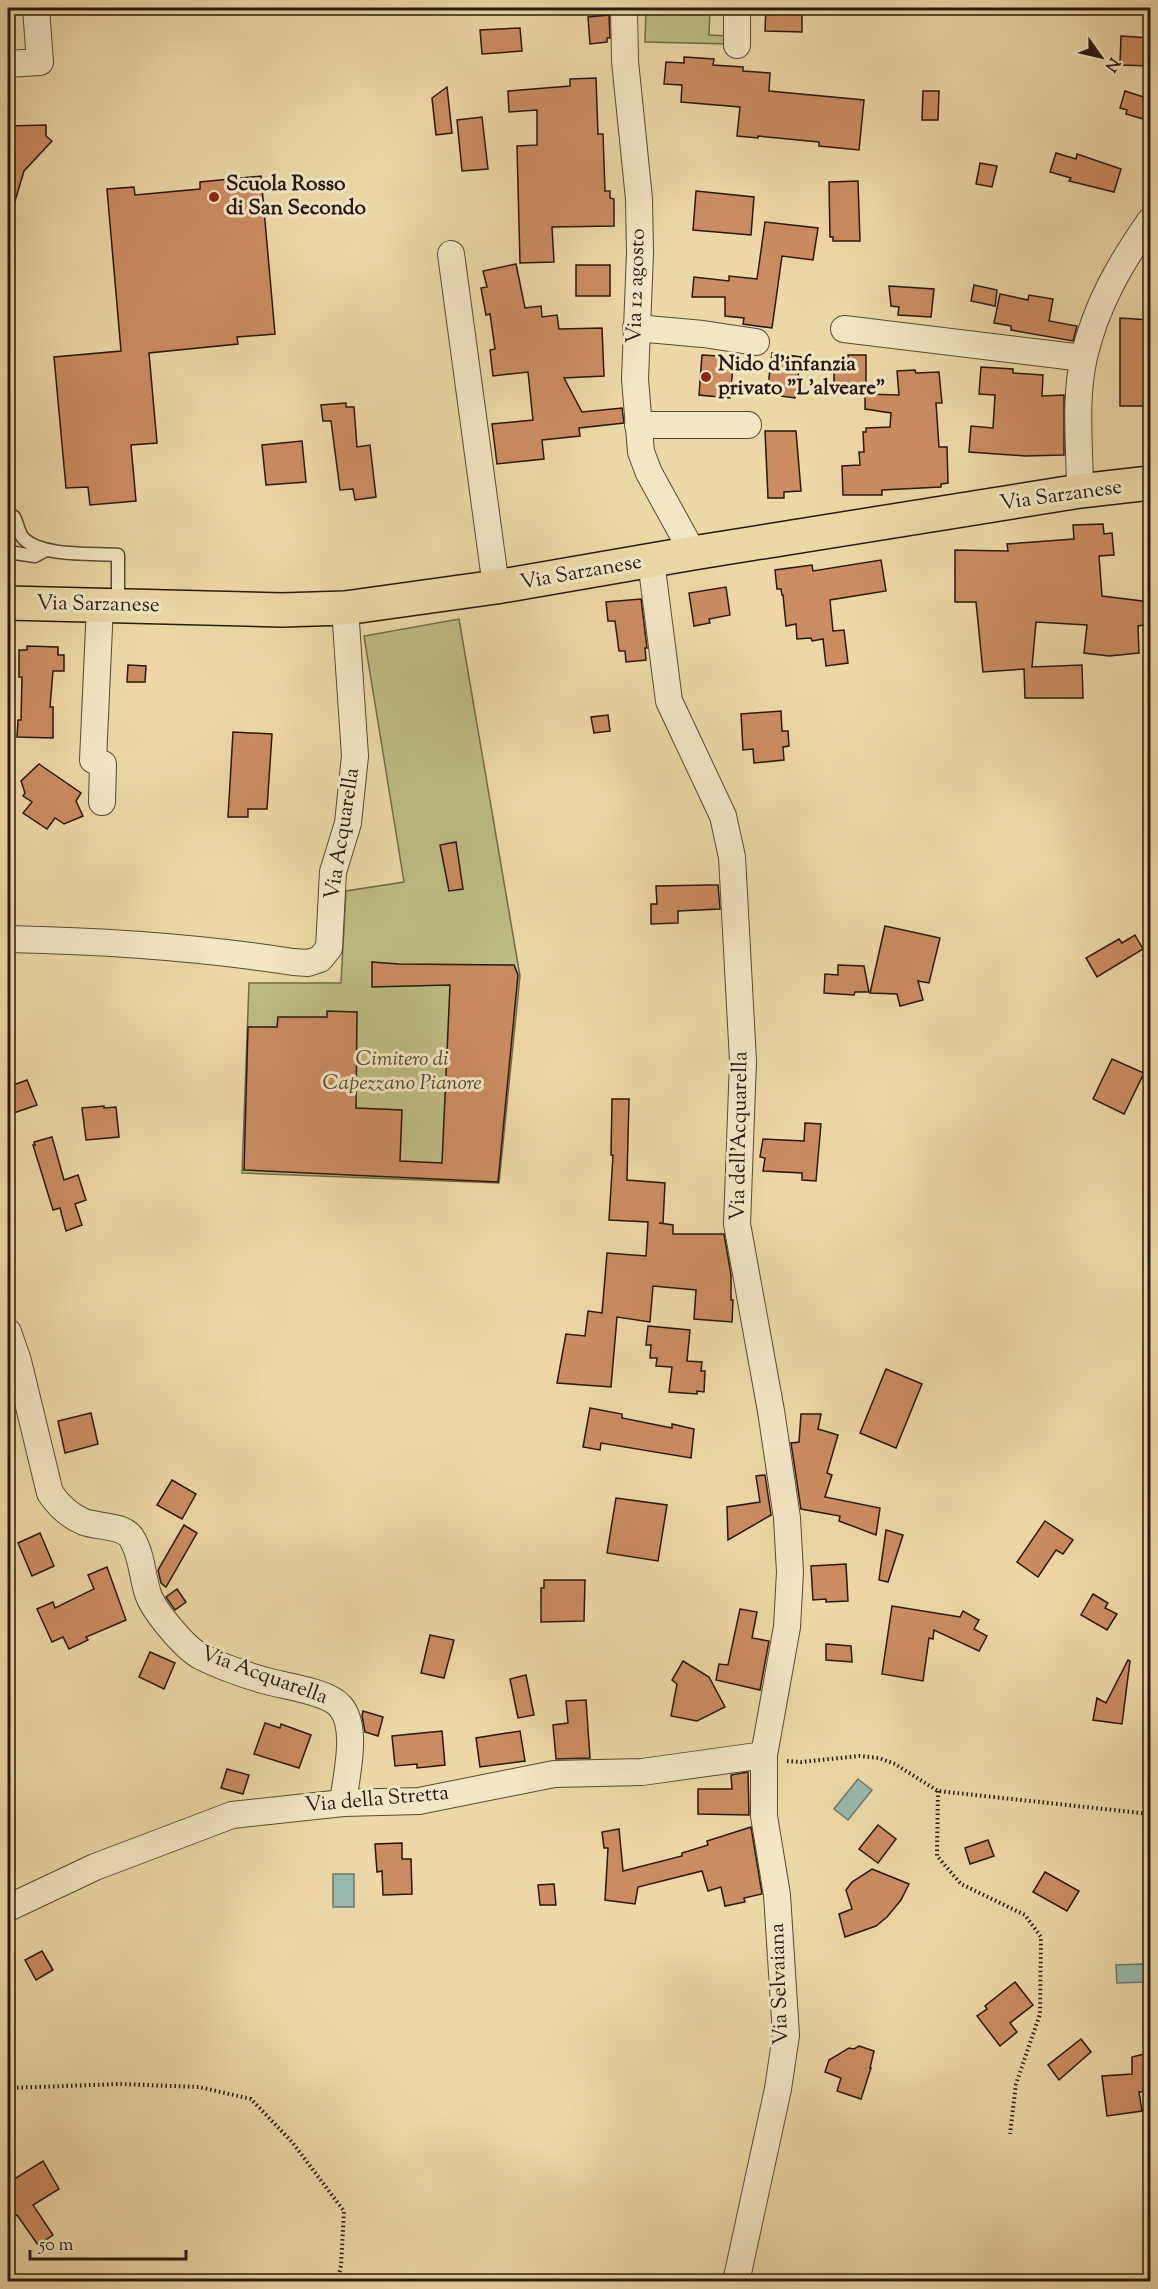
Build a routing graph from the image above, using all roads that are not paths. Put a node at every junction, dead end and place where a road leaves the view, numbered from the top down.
1 (36, 8) edge
2 (624, 8) edge
3 (737, 8) edge
4 (737, 45) dead end
5 (8, 64) edge
6 (1150, 221) edge
7 (451, 254) dead end
8 (636, 328) junction
9 (844, 329) dead end
10 (756, 342) dead end
11 (1083, 358) junction
12 (741, 418) dead end
13 (638, 425) junction
14 (1150, 483) edge
15 (1080, 491) junction
16 (8, 513) edge
17 (18, 531) junction
18 (46, 550) junction
19 (8, 552) edge
20 (693, 553) junction
21 (651, 561) junction
22 (496, 587) junction
23 (8, 603) edge
24 (109, 606) junction
25 (345, 609) junction
26 (102, 802) dead end
27 (8, 939) edge
28 (8, 1332) edge
29 (764, 1755) junction
30 (343, 1803) junction
31 (8, 1908) edge
32 (736, 2282) edge

1 - 5 street
2 - 8 street, Via 12 agosto
3 - 4 street
6 - 11 street
7 - 22 street
8 - 10 street
8 - 13 street, Via 12 agosto
9 - 11 street
11 - 15 street
12 - 13 street
13 - 20 street, Via 12 agosto
14 - 15 main road, Via Sarzanese
15 - 20 main road, Via Sarzanese
16 - 17 lane
17 - 18 lane
17 - 19 lane
18 - 19 lane
18 - 24 lane
20 - 21 main road, Via Sarzanese
21 - 22 main road, Via Sarzanese
21 - 29 street, Via dell'Acquarella
22 - 25 main road, Via Sarzanese
23 - 24 main road, Via Sarzanese
24 - 25 main road, Via Sarzanese
24 - 26 street
25 - 27 street, Via Acquarella
28 - 30 street, Via Acquarella
29 - 30 street, Via della Stretta
29 - 32 street, Via Selvaiana
30 - 31 street, Via della Stretta

